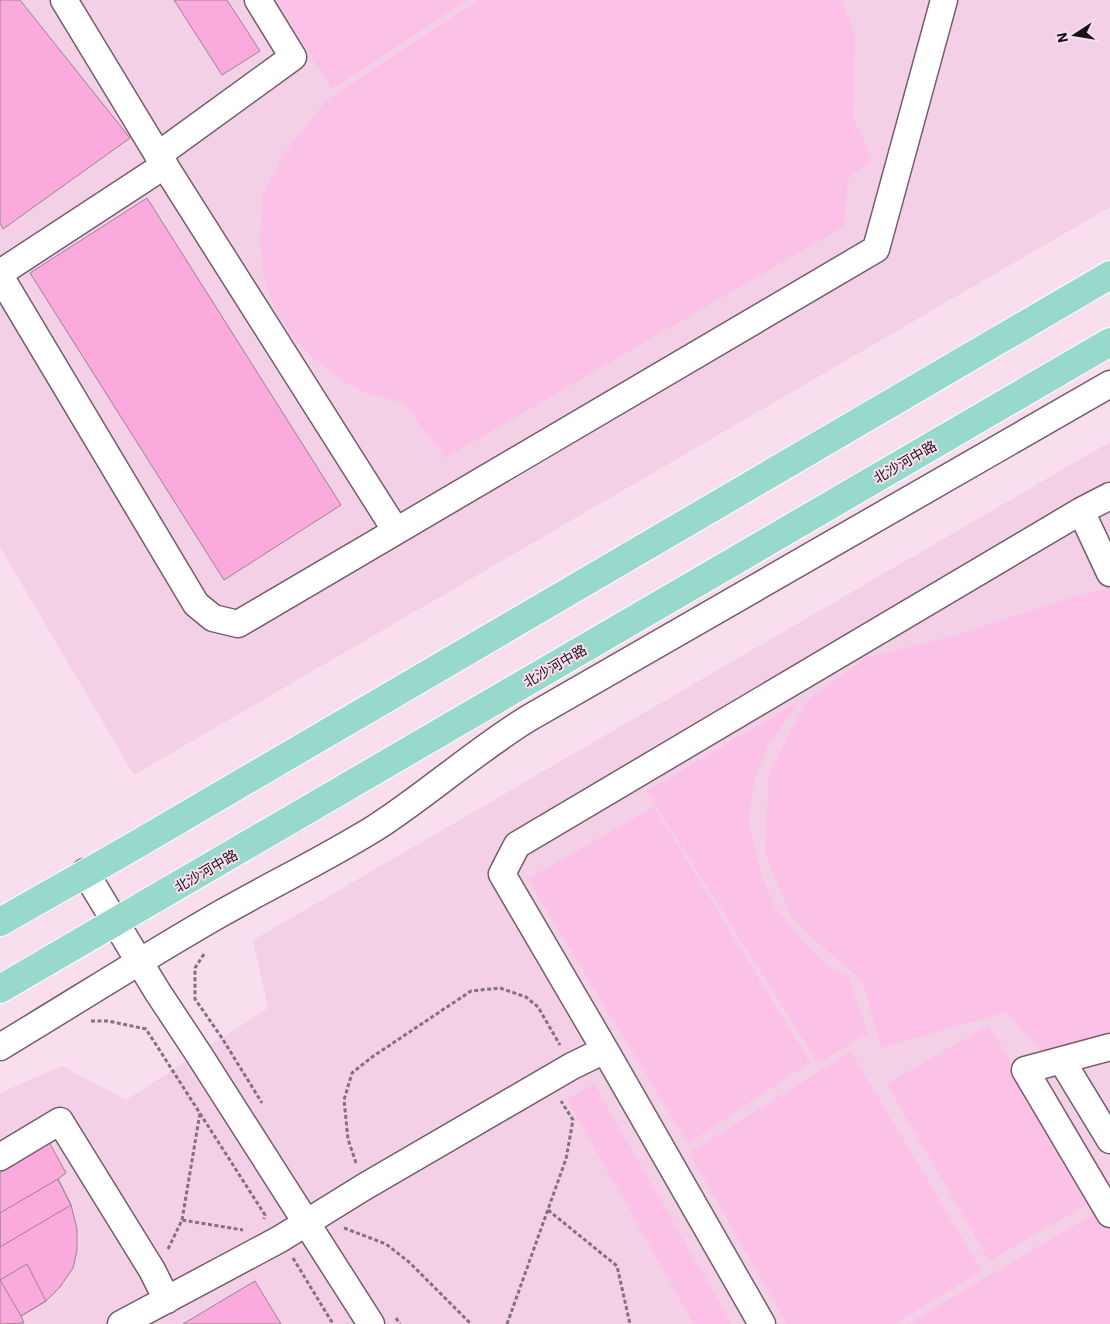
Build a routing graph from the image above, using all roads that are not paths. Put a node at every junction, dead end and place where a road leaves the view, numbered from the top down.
1 (64, 0) edge
2 (258, 0) edge
3 (944, 0) edge
4 (161, 160) junction
5 (0, 275) edge
6 (1110, 275) edge
7 (1110, 342) edge
8 (1110, 384) edge
9 (1110, 496) edge
10 (1081, 511) junction
11 (396, 531) junction
12 (1110, 573) edge
13 (85, 872) junction
14 (0, 922) edge
15 (115, 923) junction
16 (139, 962) junction
17 (0, 990) edge
18 (0, 1047) edge
19 (1110, 1047) edge
20 (604, 1050) junction
21 (1062, 1061) junction
22 (1109, 1135) edge
23 (1073, 1151) junction
24 (0, 1157) edge
25 (1110, 1214) edge
26 (306, 1223) junction
27 (167, 1300) junction
28 (121, 1324) edge
29 (371, 1324) edge
30 (762, 1324) edge

1 - 4 street
2 - 4 street
3 - 11 street
4 - 5 street
4 - 11 street
5 - 11 street
6 - 13 main road
7 - 15 main road, 北沙河中路
8 - 16 street
9 - 10 street
10 - 12 street
10 - 20 street
13 - 14 main road
13 - 15 street
15 - 16 street
15 - 17 main road, 北沙河中路
16 - 18 street
16 - 26 street
19 - 21 street
20 - 26 street
20 - 30 street
21 - 22 street
21 - 23 street
22 - 23 street
23 - 25 street
24 - 27 street
26 - 27 street
26 - 29 street
27 - 28 street

